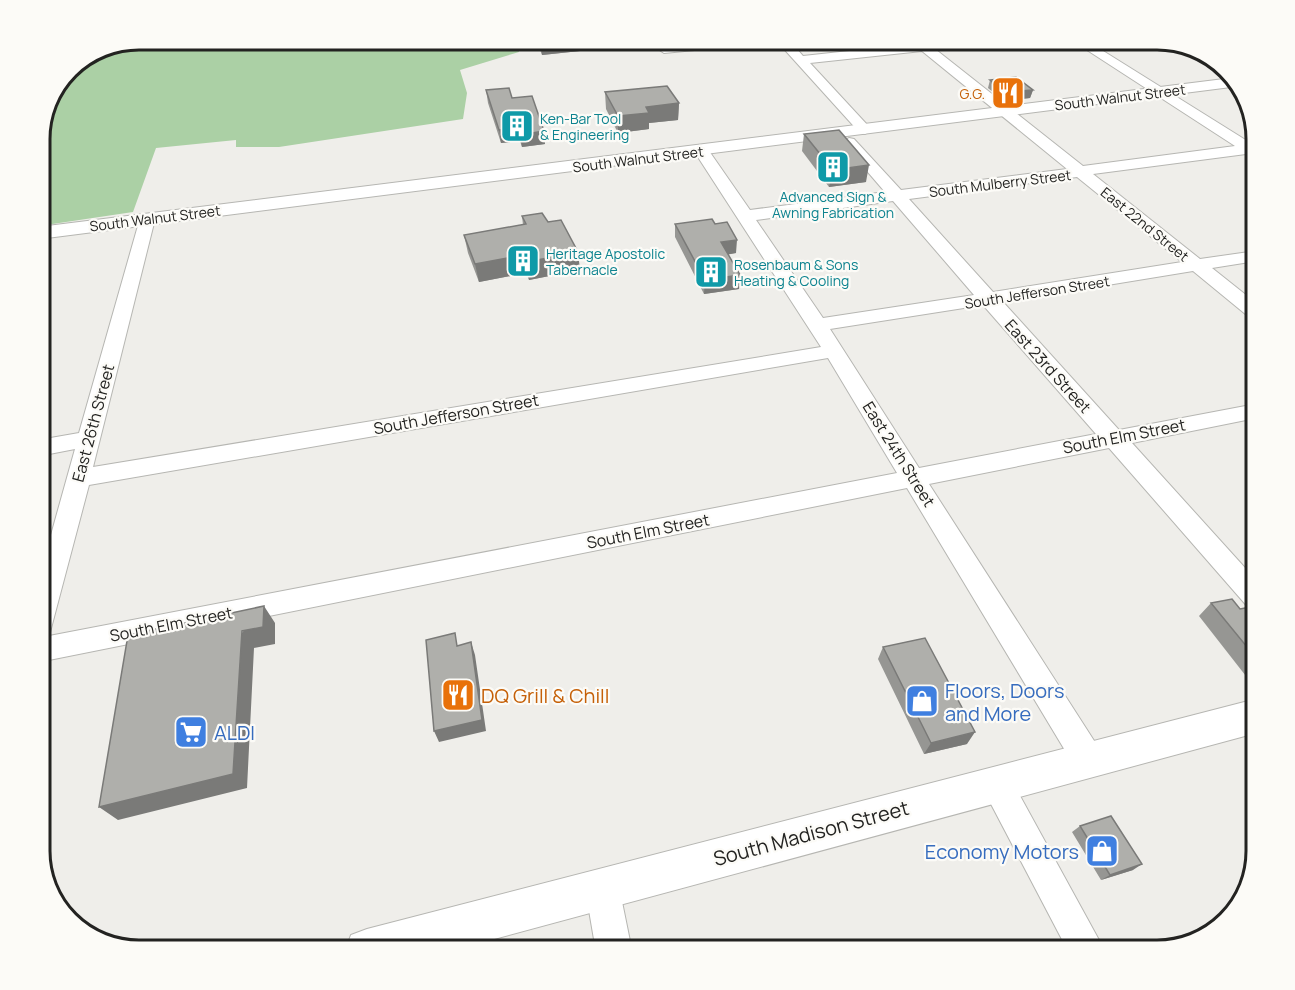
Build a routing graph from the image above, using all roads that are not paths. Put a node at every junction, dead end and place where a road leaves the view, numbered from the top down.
1 (790, 49) edge
2 (878, 49) edge
3 (927, 49) edge
4 (1092, 49) edge
5 (800, 60) junction
6 (1226, 83) edge
7 (1160, 92) junction
8 (1006, 112) junction
9 (865, 130) junction
10 (841, 133) junction
11 (1246, 145) edge
12 (702, 151) junction
13 (1246, 151) edge
14 (1081, 172) junction
15 (896, 196) junction
16 (745, 216) junction
17 (147, 219) junction
18 (50, 231) edge
19 (1246, 258) edge
20 (1197, 266) junction
21 (989, 300) junction
22 (1246, 305) edge
23 (818, 325) junction
24 (834, 351) junction
25 (1246, 413) edge
26 (1113, 437) junction
27 (88, 439) junction
28 (50, 446) edge
29 (79, 478) junction
30 (914, 479) junction
31 (50, 587) edge
32 (1246, 587) edge
33 (50, 648) edge
34 (1246, 719) edge
35 (1089, 761) junction
36 (997, 785) junction
37 (602, 887) junction
38 (407, 940) edge
39 (612, 940) edge
40 (1081, 940) edge

1 - 5 street
2 - 5 street
3 - 8 street, East 22nd Street
4 - 7 street
5 - 9 street
6 - 7 main road, South Walnut Street
7 - 8 main road, South Walnut Street
7 - 11 street
8 - 9 main road, South Walnut Street
8 - 14 street, East 22nd Street
9 - 10 main road, South Walnut Street
10 - 12 main road, South Walnut Street
10 - 15 street, East 23rd Street
12 - 16 street, East 24th Street
12 - 17 main road, South Walnut Street
13 - 14 street, South Mulberry Street
14 - 15 street, South Mulberry Street
14 - 20 street, East 22nd Street
15 - 16 street, South Mulberry Street
15 - 21 street, East 23rd Street
16 - 23 street, East 24th Street
17 - 18 main road, South Walnut Street
17 - 27 street, East 26th Street
19 - 20 street, South Jefferson Street
20 - 21 street, South Jefferson Street
20 - 22 street, East 22nd Street
21 - 23 street, South Jefferson Street
21 - 26 street, East 23rd Street
23 - 24 street, East 24th Street
24 - 29 street, South Jefferson Street
24 - 30 street, East 24th Street
25 - 26 street, South Elm Street
26 - 30 street, South Elm Street
26 - 32 street, East 23rd Street
27 - 28 street
27 - 29 street, East 26th Street
29 - 31 street, East 26th Street
30 - 33 street, South Elm Street
30 - 35 street, East 24th Street
34 - 35 main road, South Madison Street
35 - 36 main road, South Madison Street
36 - 37 main road, South Madison Street
36 - 40 street
37 - 38 main road, South Madison Street
37 - 39 street

